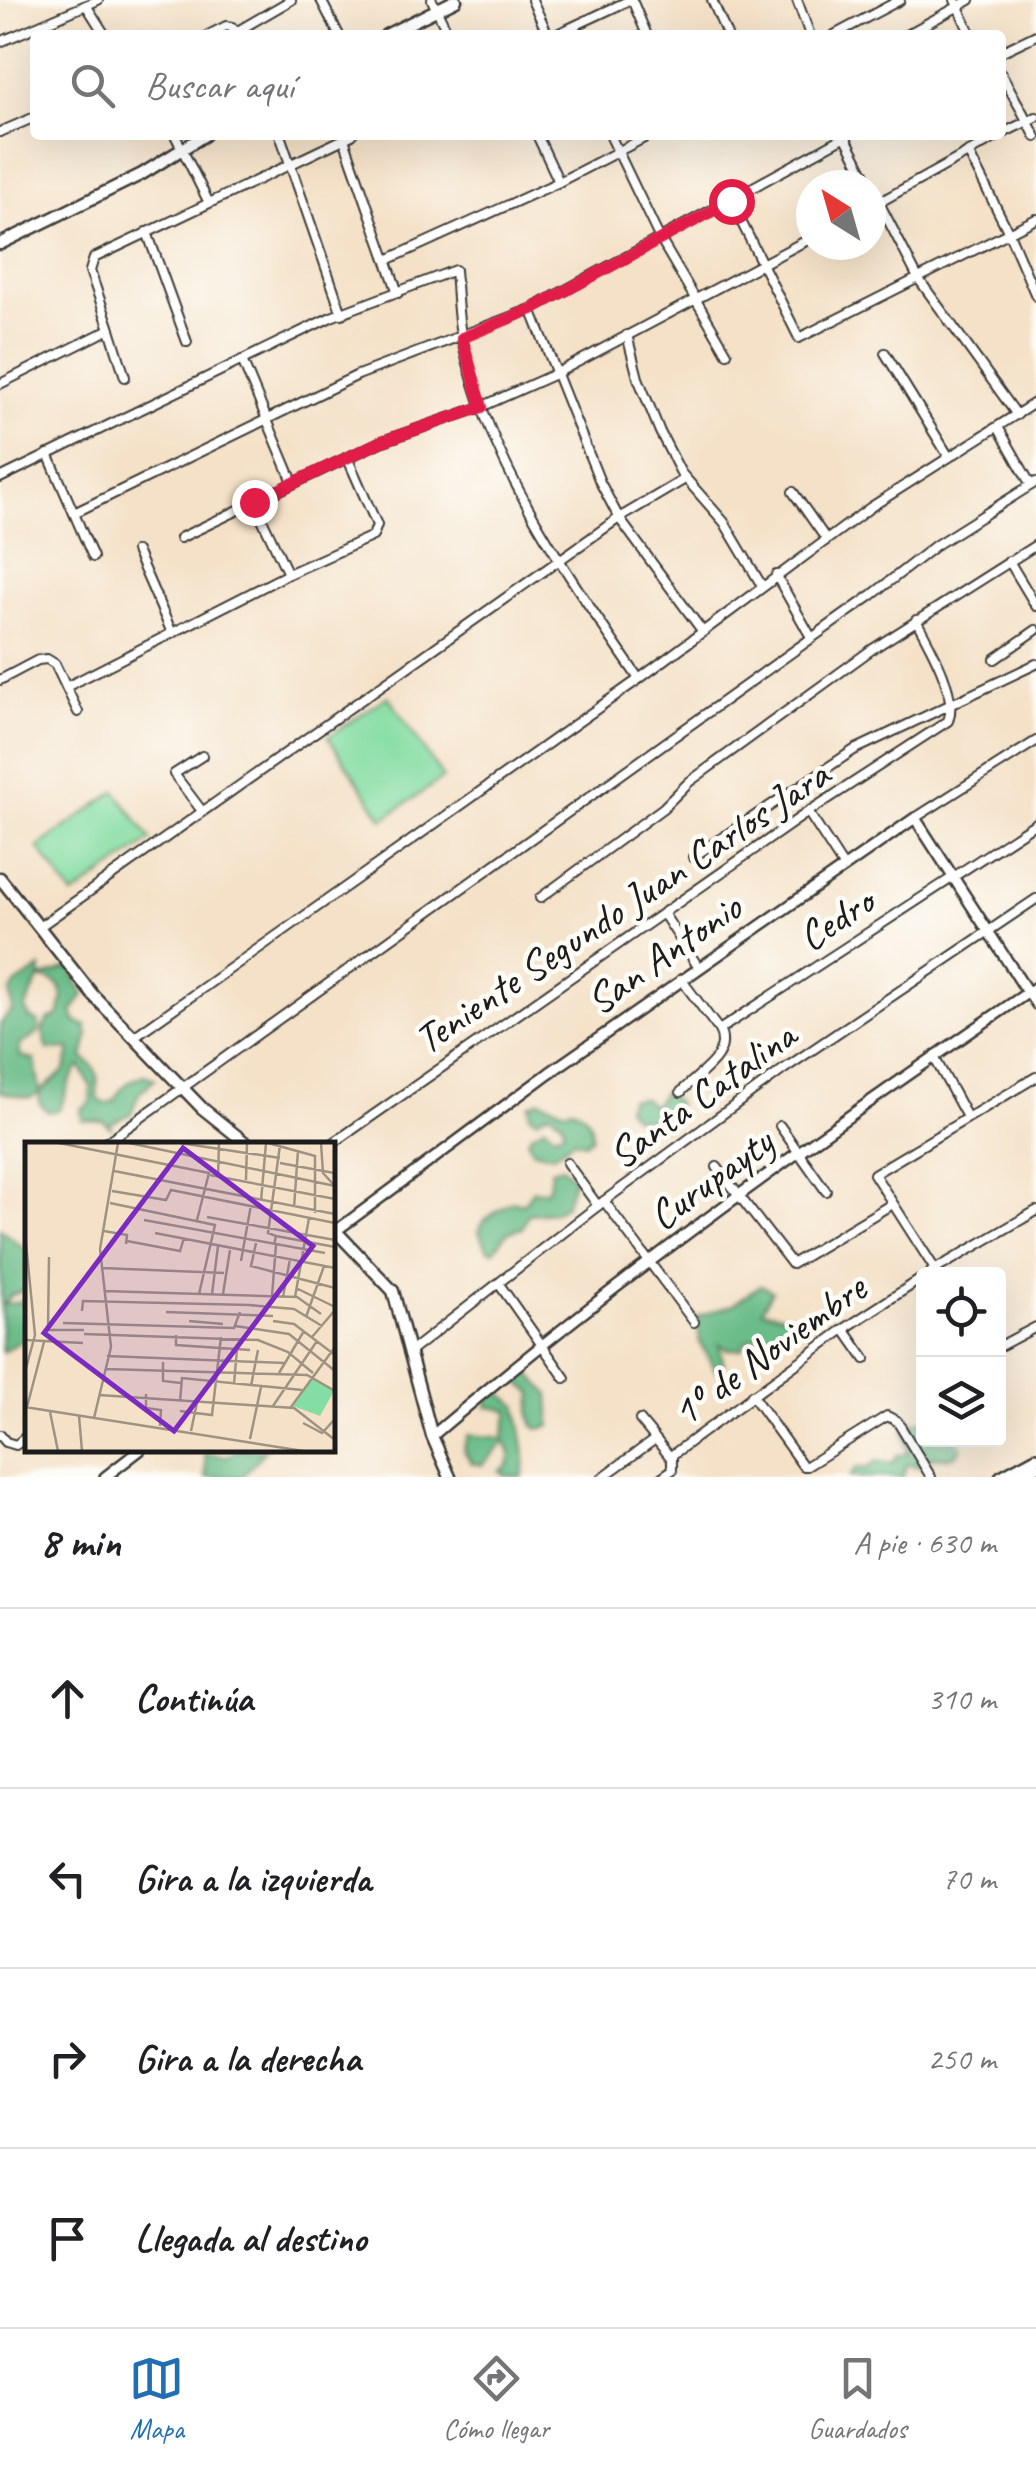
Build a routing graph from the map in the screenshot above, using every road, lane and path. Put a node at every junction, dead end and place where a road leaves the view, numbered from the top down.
1 (98, 0) edge
2 (291, 0) edge
3 (322, 0) edge
4 (456, 0) edge
5 (532, 0) edge
6 (631, 0) edge
7 (712, 0) edge
8 (797, 0) edge
9 (877, 0) edge
10 (900, 0) edge
11 (970, 0) edge
12 (279, 3) edge
13 (615, 3) edge
14 (956, 3) edge
15 (86, 5) junction
16 (434, 5) edge
17 (881, 10) junction
18 (102, 30) edge
19 (241, 30) edge
20 (337, 30) edge
21 (394, 30) edge
22 (446, 30) edge
23 (554, 30) edge
24 (564, 30) edge
25 (646, 30) edge
26 (725, 30) edge
27 (808, 30) edge
28 (843, 30) edge
29 (914, 30) edge
30 (969, 30) edge
31 (1036, 35) edge
32 (0, 42) edge
33 (1006, 50) edge
34 (1006, 80) edge
35 (30, 118) edge
36 (1032, 119) edge
37 (2, 129) edge
38 (1006, 132) edge
39 (1036, 136) edge
40 (178, 140) edge
41 (197, 140) edge
42 (282, 140) edge
43 (342, 140) edge
44 (349, 140) edge
45 (539, 140) edge
46 (612, 140) edge
47 (641, 140) edge
48 (828, 140) edge
49 (849, 140) edge
50 (991, 140) edge
51 (182, 149) junction
52 (968, 152) junction
53 (618, 153) junction
54 (292, 164) junction
55 (863, 170) edge
56 (559, 182) junction
57 (886, 199) edge
58 (731, 201) junction
59 (209, 203) junction
60 (1036, 219) edge
61 (886, 224) edge
62 (1008, 231) junction
63 (147, 232) junction
64 (660, 237) junction
65 (0, 244) edge
66 (796, 246) edge
67 (387, 260) junction
68 (762, 264) junction
69 (918, 278) junction
70 (398, 293) junction
71 (1036, 296) edge
72 (694, 298) junction
73 (532, 309) junction
74 (342, 314) junction
75 (110, 329) junction
76 (627, 335) junction
77 (462, 338) junction
78 (187, 342) dead end
79 (727, 353) dead end
80 (885, 353) dead end
81 (242, 360) junction
82 (555, 374) junction
83 (124, 377) dead end
84 (0, 384) edge
85 (1036, 402) edge
86 (482, 407) junction
87 (1017, 414) junction
88 (266, 419) junction
89 (998, 427) junction
90 (48, 454) junction
91 (949, 456) junction
92 (348, 457) junction
93 (0, 478) edge
94 (685, 479) junction
95 (294, 482) junction
96 (1034, 484) edge
97 (793, 492) dead end
98 (254, 502) junction
99 (74, 513) junction
100 (620, 518) junction
101 (180, 538) dead end
102 (826, 539) junction
103 (1036, 545) edge
104 (136, 551) dead end
105 (92, 557) dead end
106 (1009, 561) junction
107 (559, 562) junction
108 (288, 574) junction
109 (776, 576) junction
110 (762, 586) junction
111 (1036, 606) edge
112 (916, 620) junction
113 (1036, 630) edge
114 (703, 632) junction
115 (172, 634) junction
116 (811, 638) junction
117 (995, 659) dead end
118 (1036, 664) edge
119 (639, 679) junction
120 (0, 680) edge
121 (66, 688) junction
122 (951, 703) junction
123 (78, 712) dead end
124 (1036, 741) edge
125 (202, 756) dead end
126 (202, 810) junction
127 (808, 812) junction
128 (915, 818) junction
129 (1036, 823) edge
130 (693, 857) dead end
131 (843, 866) junction
132 (954, 876) junction
133 (0, 878) edge
134 (540, 898) dead end
135 (1036, 899) edge
136 (663, 913) junction
137 (38, 928) junction
138 (989, 931) junction
139 (699, 968) junction
140 (681, 979) junction
141 (1032, 990) edge
142 (1036, 1005) edge
143 (719, 1030) junction
144 (135, 1036) junction
145 (934, 1056) junction
146 (1036, 1077) edge
147 (182, 1086) junction
148 (681, 1092) dead end
149 (967, 1116) junction
150 (780, 1126) dead end
151 (107, 1142) edge
152 (244, 1142) edge
153 (335, 1142) edge
154 (800, 1153) junction
155 (568, 1164) dead end
156 (717, 1167) dead end
157 (826, 1191) dead end
158 (740, 1197) junction
159 (601, 1203) junction
160 (892, 1204) junction
161 (1035, 1213) edge
162 (335, 1229) edge
163 (335, 1231) edge
164 (648, 1262) junction
165 (927, 1267) edge
166 (943, 1267) edge
167 (916, 1283) edge
168 (499, 1284) junction
169 (694, 1322) dead end
170 (1036, 1327) edge
171 (844, 1329) junction
172 (541, 1343) junction
173 (1006, 1343) edge
174 (410, 1352) junction
175 (865, 1359) dead end
176 (565, 1378) dead end
177 (752, 1395) junction
178 (640, 1420) dead end
179 (0, 1435) edge
180 (432, 1436) junction
181 (25, 1438) edge
182 (654, 1440) junction
183 (137, 1452) edge
184 (671, 1458) junction
185 (1036, 1458) edge
186 (1036, 1468) edge
187 (105, 1477) edge
188 (450, 1477) edge
189 (603, 1477) edge
190 (662, 1477) edge
191 (931, 1477) edge
192 (1002, 1477) edge
193 (1018, 1477) edge

1 - 15 street
2 - 12 street
3 - 20 street
4 - 16 main road
5 - 23 street
6 - 13 street
6 - 25 street
7 - 26 street
8 - 27 street
9 - 17 street
10 - 17 street
11 - 14 street
12 - 19 street
13 - 24 street
14 - 29 street
14 - 30 street
15 - 18 street
15 - 32 street
16 - 21 main road
16 - 22 street
17 - 28 street
31 - 33 street
34 - 36 street
35 - 37 street
36 - 38 street
36 - 39 street
40 - 51 street
41 - 51 main road
42 - 54 street
43 - 54 street
44 - 67 street
45 - 56 street
46 - 53 street
47 - 53 street
48 - 58 street
49 - 55 street
50 - 52 street
51 - 59 street
51 - 65 main road
52 - 57 street
52 - 62 street
53 - 56 street
53 - 64 street
54 - 59 street
54 - 74 street
56 - 67 street
58 - 64 street
58 - 68 street
59 - 63 street
60 - 62 street
61 - 69 street
62 - 69 street
62 - 71 street
63 - 75 street
63 - 78 street
64 - 72 street
64 - 73 street
66 - 68 street
67 - 70 street
68 - 69 street
68 - 72 street
69 - 87 street
70 - 74 street
70 - 77 street
72 - 76 street
72 - 79 street
73 - 77 street
73 - 82 street
74 - 81 street
75 - 83 street
75 - 84 street
76 - 82 street
76 - 94 street
77 - 86 street
77 - 88 street
80 - 91 street
81 - 88 street
81 - 90 street
82 - 86 street
82 - 100 street
85 - 87 street
86 - 92 street
86 - 107 street
87 - 89 street
88 - 95 street
88 - 99 street
89 - 91 street
89 - 96 street
90 - 93 street
90 - 99 street
91 - 102 street
92 - 95 street
92 - 108 street
94 - 100 street
94 - 110 street
95 - 98 street
96 - 116 street
97 - 102 street
98 - 101 street
98 - 108 street
99 - 105 street
100 - 107 street
100 - 114 street
102 - 109 street
103 - 106 street
104 - 115 street
106 - 111 street
106 - 112 street
107 - 119 street
107 - 126 street
108 - 115 street
109 - 110 street
109 - 116 street
110 - 114 street
112 - 122 street
112 - 134 street
113 - 117 street
114 - 119 street
115 - 121 street
116 - 147 street
118 - 122 street
119 - 144 street
120 - 121 street
121 - 123 street
122 - 127 street, Teniente Segundo Juan Carlos Jara
122 - 130 street
124 - 128 street, San Antonio
125 - 126 street
126 - 137 street
127 - 131 street
127 - 136 street, Teniente Segundo Juan Carlos Jara
128 - 131 street, San Antonio
128 - 132 street
129 - 132 street, Cedro
131 - 139 street, San Antonio
132 - 138 street
132 - 143 street, Cedro
133 - 137 main road
135 - 138 street, Santa Catalina
136 - 139 street
136 - 153 street, Teniente Segundo Juan Carlos Jara
137 - 144 main road
138 - 141 street
138 - 159 street, Santa Catalina
139 - 140 street, San Antonio
140 - 143 street
140 - 162 street, San Antonio
141 - 142 street
141 - 145 street, Curupayty
143 - 148 street
144 - 147 main road
145 - 149 street
145 - 154 street, Curupayty
146 - 149 street
147 - 151 street
147 - 152 main road
149 - 160 street
150 - 154 street
154 - 157 street
154 - 158 street, Curupayty
155 - 159 street
156 - 158 street
158 - 160 street
158 - 164 street, Curupayty
159 - 164 street
159 - 168 street, Santa Catalina
160 - 165 street
161 - 166 street, 1º de Noviembre
163 - 174 main road
164 - 169 street
164 - 172 street, Curupayty
167 - 171 street, 1º de Noviembre
168 - 172 street
168 - 174 street, Santa Catalina
170 - 173 street
171 - 175 street
171 - 177 street, 1º de Noviembre
172 - 176 street
172 - 180 street, Curupayty
174 - 180 main road
177 - 184 street, 1º de Noviembre
177 - 191 street
178 - 182 street
179 - 181 street
180 - 188 main road
182 - 184 street
182 - 189 street
183 - 187 street
184 - 190 street, 1º de Noviembre
185 - 192 highway
186 - 193 highway

